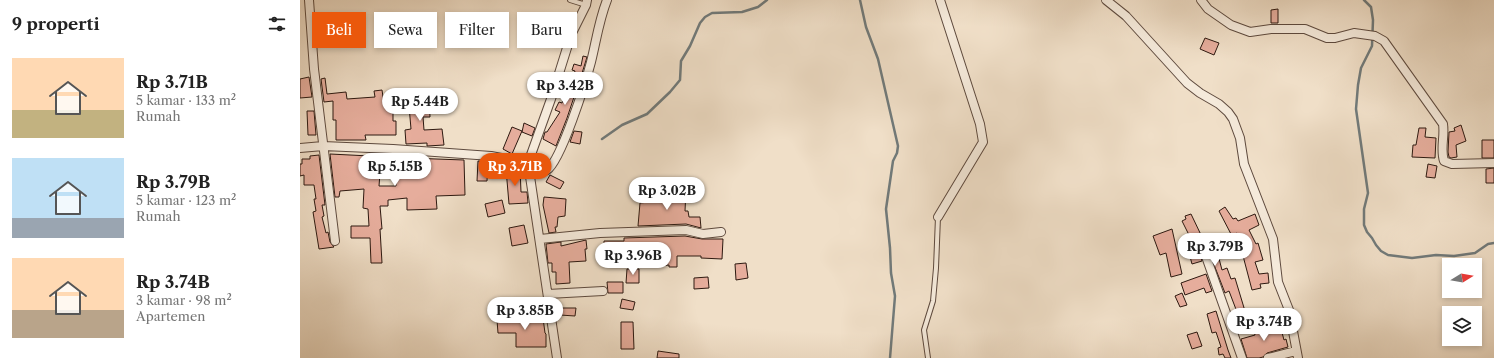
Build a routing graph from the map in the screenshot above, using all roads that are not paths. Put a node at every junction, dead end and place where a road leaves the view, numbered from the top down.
1 (309, 0) edge
2 (570, 0) edge
3 (607, 0) edge
4 (940, 0) edge
5 (1106, 0) edge
6 (1201, 0) edge
7 (587, 2) edge
8 (323, 146) junction
9 (300, 148) edge
10 (528, 163) junction
11 (1494, 163) edge
12 (938, 217) joint
13 (721, 232) dead end
14 (540, 240) junction
15 (335, 241) dead end
16 (1203, 248) dead end
17 (603, 291) dead end
18 (548, 294) junction
19 (1297, 354) edge
20 (557, 358) edge
21 (928, 358) edge
22 (1242, 358) edge
23 (1268, 358) edge

1 - 8 street
2 - 7 lane
3 - 10 street
4 - 12 street
5 - 19 street
6 - 11 street
7 - 10 street
8 - 9 street
8 - 10 street
8 - 15 street
10 - 14 street
12 - 21 lane
13 - 14 street
14 - 18 street
16 - 22 street
17 - 18 street
18 - 20 street
19 - 23 street

